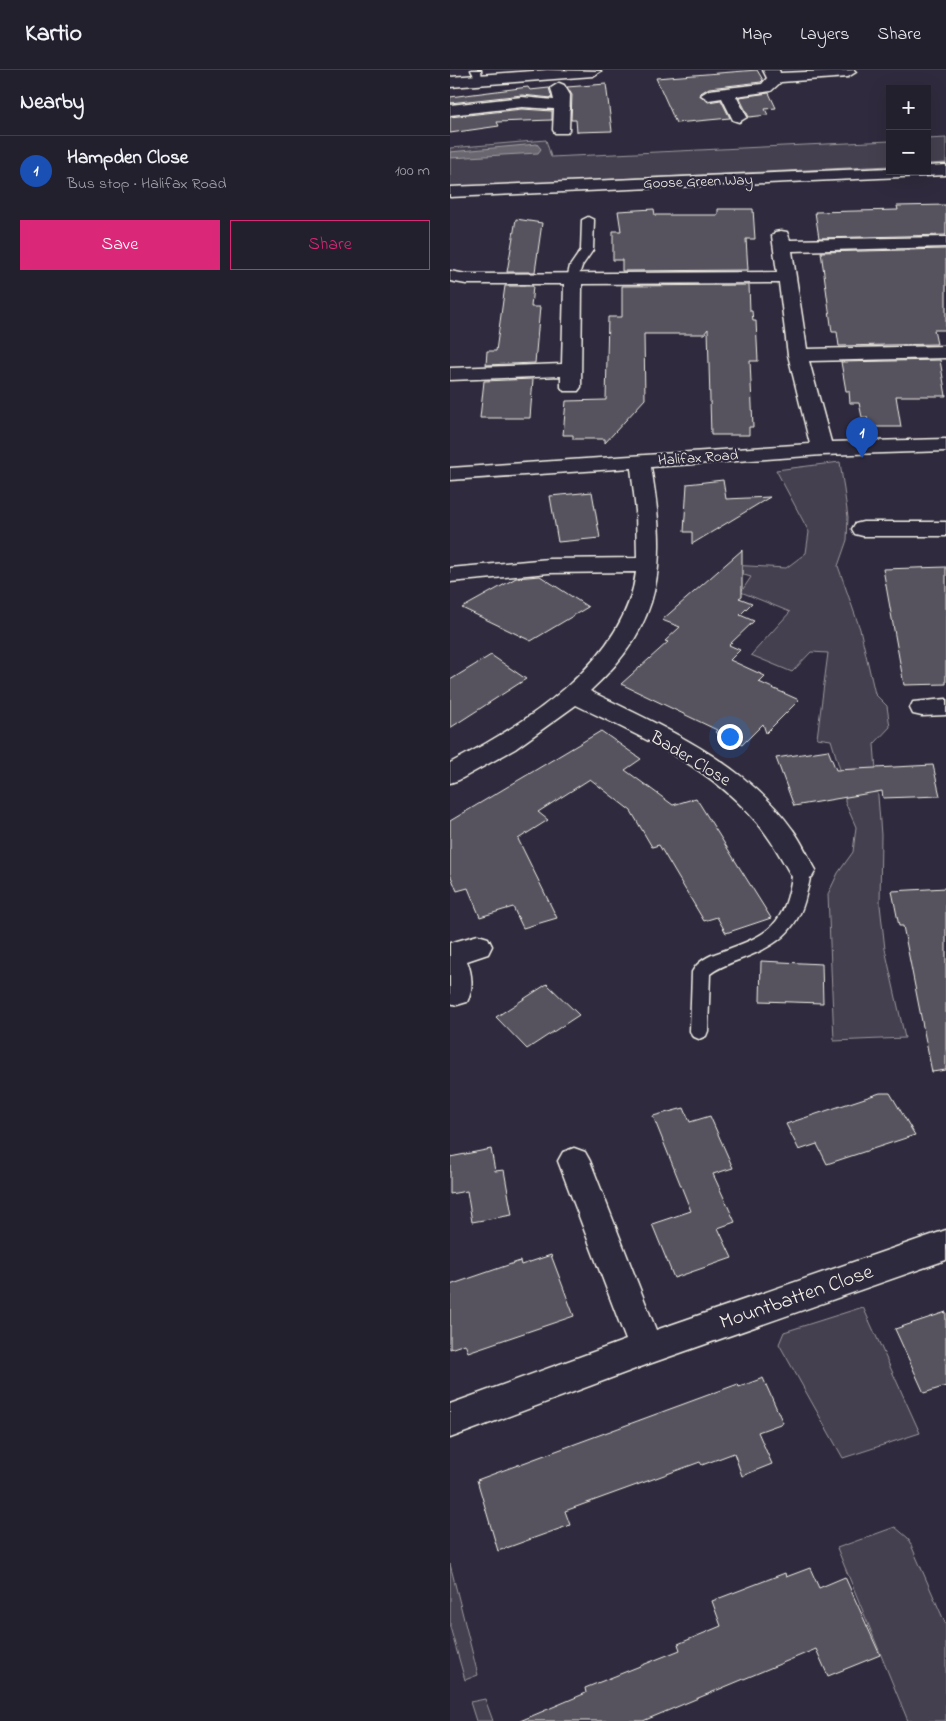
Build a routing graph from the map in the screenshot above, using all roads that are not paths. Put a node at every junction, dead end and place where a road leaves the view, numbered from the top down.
1 (593, 71) edge
2 (848, 72) dead end
3 (532, 73) edge
4 (477, 74) edge
5 (773, 74) edge
6 (450, 82) edge
7 (559, 88) dead end
8 (726, 93) junction
9 (709, 95) dead end
10 (560, 105) junction
11 (450, 110) edge
12 (738, 117) dead end
13 (561, 130) dead end
14 (946, 170) edge
15 (450, 192) edge
16 (588, 220) dead end
17 (946, 242) edge
18 (450, 276) edge
19 (787, 277) junction
20 (573, 279) junction
21 (946, 352) edge
22 (798, 355) junction
23 (450, 374) edge
24 (946, 445) edge
25 (822, 449) junction
26 (640, 461) junction
27 (450, 474) edge
28 (946, 528) edge
29 (863, 529) dead end
30 (648, 566) junction
31 (450, 575) edge
32 (575, 694) junction
33 (946, 707) edge
34 (922, 708) dead end
35 (450, 774) edge
36 (802, 870) joint
37 (478, 946) dead end
38 (453, 968) edge
39 (699, 1031) dead end
40 (574, 1161) dead end
41 (946, 1245) edge
42 (646, 1349) junction
43 (450, 1422) edge

1 - 3 street
2 - 5 street
3 - 4 street
4 - 6 street
5 - 8 street
7 - 10 street
8 - 9 street
8 - 12 street
10 - 11 street
10 - 13 street
14 - 15 street, Goose Green Way
16 - 20 lane
17 - 19 street
18 - 20 street
19 - 20 street
19 - 22 street
20 - 23 street
21 - 22 street
22 - 25 street
24 - 25 street, Halifax Road
25 - 26 street, Halifax Road
26 - 27 street, Halifax Road
26 - 30 street
28 - 29 street
30 - 31 street
30 - 32 street
32 - 35 street
32 - 36 street, Bader Close
33 - 34 street
36 - 39 lane
37 - 38 street
40 - 42 street
41 - 42 street, Mountbatten Close
42 - 43 street, Mountbatten Close

